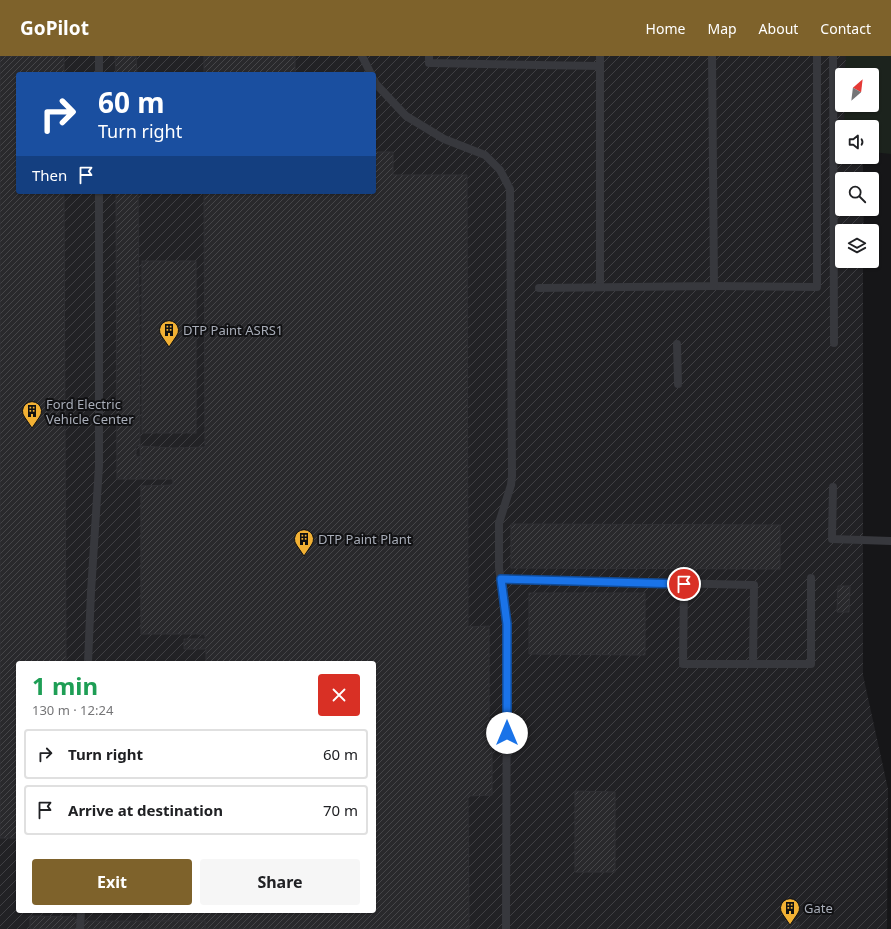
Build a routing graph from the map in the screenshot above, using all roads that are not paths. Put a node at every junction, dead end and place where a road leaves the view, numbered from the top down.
1 (99, 56) edge
2 (362, 56) edge
3 (429, 56) edge
4 (600, 56) edge
5 (712, 56) edge
6 (817, 56) edge
7 (833, 56) edge
8 (599, 66) junction
9 (99, 72) edge
10 (370, 72) edge
11 (376, 84) edge
12 (99, 194) edge
13 (714, 286) junction
14 (600, 287) junction
15 (539, 288) dead end
16 (834, 343) dead end
17 (677, 344) dead end
18 (678, 384) dead end
19 (833, 487) dead end
20 (891, 541) edge
21 (811, 578) dead end
22 (501, 579) junction
23 (684, 584) junction
24 (88, 661) edge
25 (753, 664) junction
26 (81, 913) edge
27 (80, 929) edge
28 (506, 929) edge

1 - 9 lane
2 - 10 lane
3 - 8 lane
4 - 8 lane
5 - 13 lane
6 - 13 lane
7 - 16 lane
8 - 14 lane
11 - 22 lane
12 - 24 lane
13 - 14 lane
14 - 15 lane
17 - 18 lane
19 - 20 lane
21 - 25 lane
22 - 23 lane
22 - 28 lane
23 - 25 lane
23 - 25 lane
26 - 27 lane

